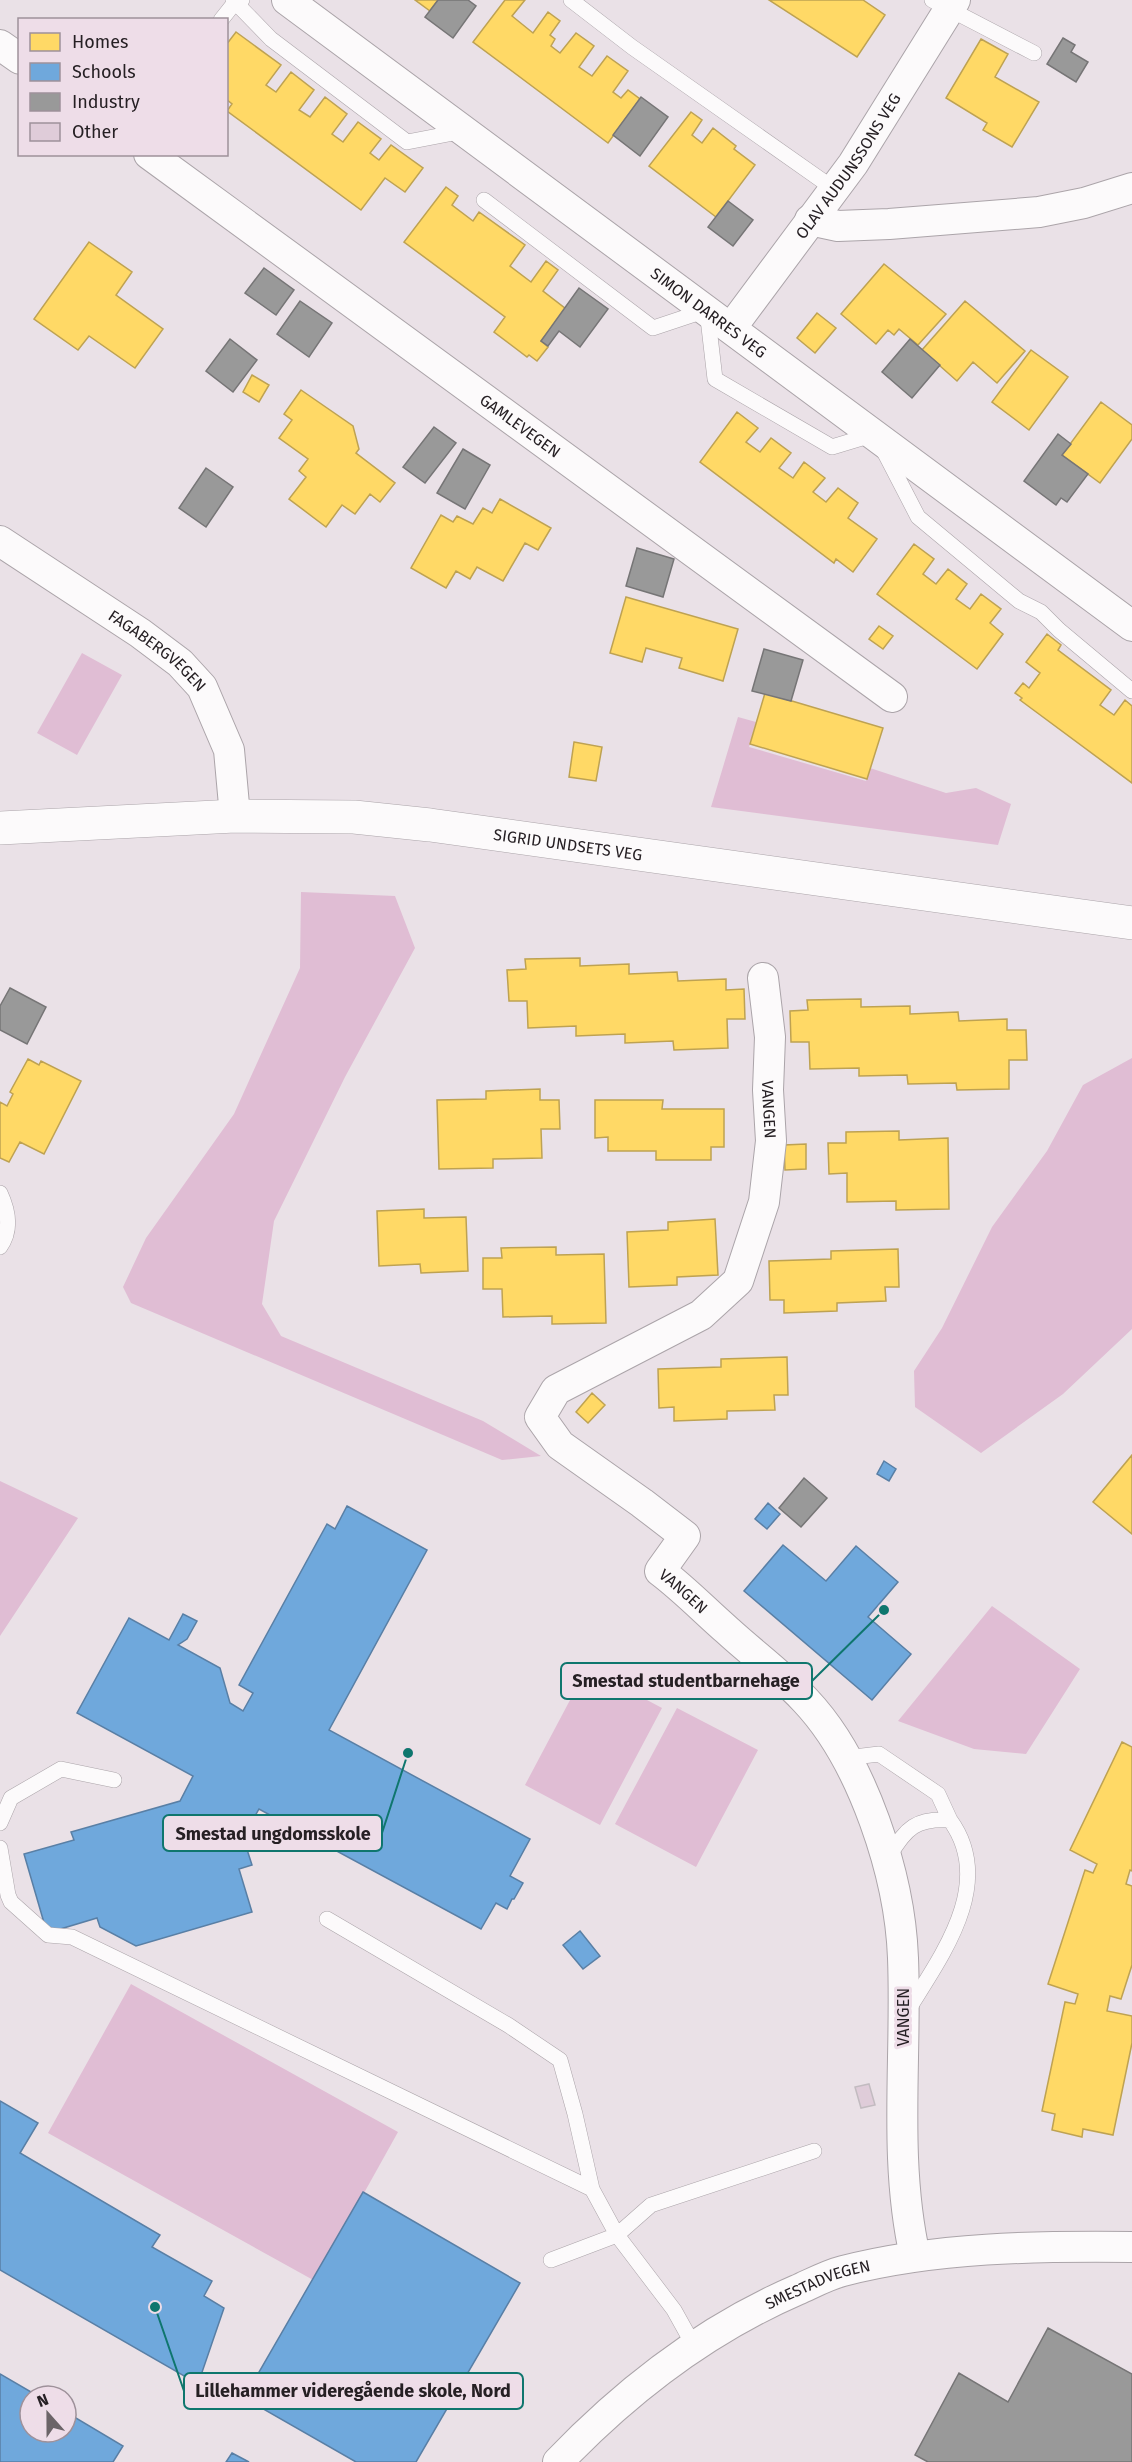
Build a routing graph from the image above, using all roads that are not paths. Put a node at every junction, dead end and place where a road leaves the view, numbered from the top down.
1 (237, 0) edge
2 (287, 0) edge
3 (571, 0) edge
4 (945, 3) edge
5 (223, 18) edge
6 (0, 45) edge
7 (1034, 52) dead end
8 (18, 58) edge
9 (464, 131) junction
10 (152, 156) edge
11 (1132, 188) edge
12 (834, 189) junction
13 (484, 200) dead end
14 (810, 220) junction
15 (707, 310) junction
16 (731, 328) junction
17 (875, 434) junction
18 (0, 542) edge
19 (1132, 626) edge
20 (1132, 691) edge
21 (892, 697) dead end
22 (235, 816) junction
23 (0, 828) edge
24 (1132, 923) edge
25 (763, 978) dead end
26 (0, 1193) edge
27 (0, 1247) edge
28 (846, 1758) junction
29 (114, 1780) dead end
30 (950, 1820) junction
31 (0, 1823) edge
32 (0, 1848) edge
33 (885, 1860) junction
34 (327, 1918) dead end
35 (903, 2018) junction
36 (814, 2151) dead end
37 (592, 2189) junction
38 (617, 2235) junction
39 (1132, 2247) edge
40 (915, 2256) junction
41 (550, 2260) dead end
42 (694, 2346) junction
43 (558, 2462) edge

1 - 5 lane
1 - 9 lane
2 - 9 street, SIMON DARRES VEG
3 - 12 lane
4 - 7 lane
4 - 12 street, OLAV AUDUNSSONS VEG
6 - 8 street
9 - 15 street, SIMON DARRES VEG
10 - 21 street, GAMLEVEGEN
11 - 14 street
12 - 14 street, OLAV AUDUNSSONS VEG
13 - 15 lane
14 - 16 street, OLAV AUDUNSSONS VEG
15 - 16 street, SIMON DARRES VEG
15 - 17 lane
16 - 17 street, SIMON DARRES VEG
17 - 19 street, SIMON DARRES VEG
17 - 20 lane
18 - 22 street, FAGABERGVEGEN
22 - 23 street, SIGRID UNDSETS VEG
22 - 24 street, SIGRID UNDSETS VEG
25 - 28 street, VANGEN
26 - 27 lane
28 - 30 lane
28 - 33 street, VANGEN
29 - 31 lane
30 - 33 lane
30 - 35 lane
32 - 37 lane
33 - 35 street, VANGEN
34 - 37 lane
35 - 40 street, VANGEN
36 - 38 lane
37 - 38 lane
38 - 41 lane
38 - 42 lane
39 - 40 street, SMESTADVEGEN
40 - 42 street, SMESTADVEGEN
42 - 43 street, SMESTADVEGEN

